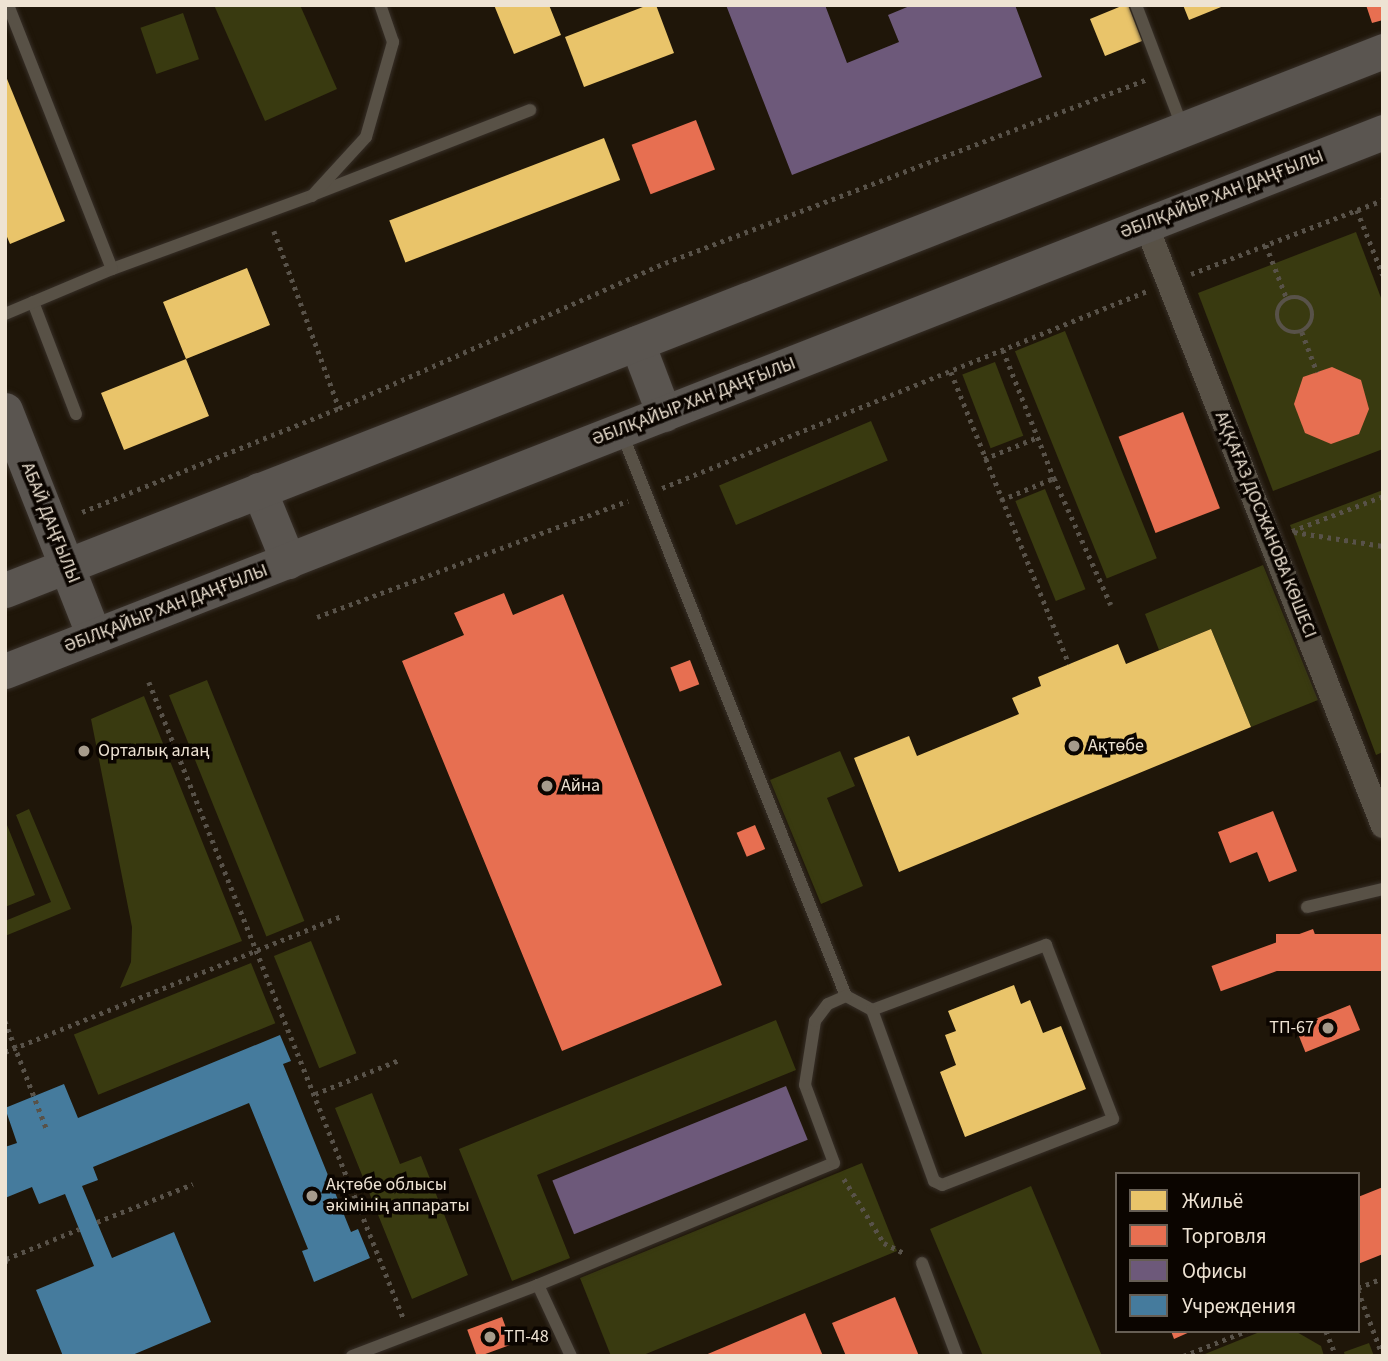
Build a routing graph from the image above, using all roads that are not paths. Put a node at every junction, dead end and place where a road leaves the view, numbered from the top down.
1 (8, 5) edge
2 (380, 5) edge
3 (1136, 5) edge
4 (1383, 51) edge
5 (530, 110) dead end
6 (1184, 130) junction
7 (1383, 132) edge
8 (312, 196) junction
9 (1146, 225) junction
10 (112, 269) junction
11 (33, 302) junction
12 (5, 314) edge
13 (637, 343) junction
14 (5, 410) edge
15 (76, 414) dead end
16 (664, 414) junction
17 (621, 430) junction
18 (259, 490) junction
19 (288, 561) junction
20 (67, 565) junction
21 (5, 590) edge
22 (94, 636) junction
23 (5, 671) edge
24 (1383, 826) edge
25 (1383, 889) edge
26 (1307, 907) dead end
27 (846, 996) junction
28 (872, 1010) junction
29 (922, 1263) road end
30 (538, 1285) junction
31 (352, 1356) edge
32 (571, 1356) edge
33 (957, 1356) edge

1 - 10 lane
2 - 8 lane
3 - 6 lane
4 - 6 main road
5 - 8 lane
6 - 13 main road
7 - 9 main road, ӘБІЛҚАЙЫР ХАН ДАҢҒЫЛЫ
8 - 10 lane
9 - 16 main road, ӘБІЛҚАЙЫР ХАН ДАҢҒЫЛЫ
9 - 24 street, АҚҚАҒАЗ ДОСЖАНОВА КӨШЕСІ
10 - 11 lane
11 - 12 lane
11 - 15 lane
13 - 16 main road
13 - 18 main road
14 - 20 main road, АБАЙ ДАҢҒЫЛЫ
16 - 17 main road, ӘБІЛҚАЙЫР ХАН ДАҢҒЫЛЫ
17 - 19 main road, ӘБІЛҚАЙЫР ХАН ДАҢҒЫЛЫ
17 - 27 lane
18 - 19 main road
18 - 20 main road
19 - 22 main road, ӘБІЛҚАЙЫР ХАН ДАҢҒЫЛЫ
20 - 21 main road
20 - 22 main road, АБАЙ ДАҢҒЫЛЫ
22 - 23 main road, ӘБІЛҚАЙЫР ХАН ДАҢҒЫЛЫ
25 - 26 lane
27 - 28 lane
27 - 30 lane
28 - 28 lane
29 - 33 lane
30 - 31 lane
30 - 32 lane

